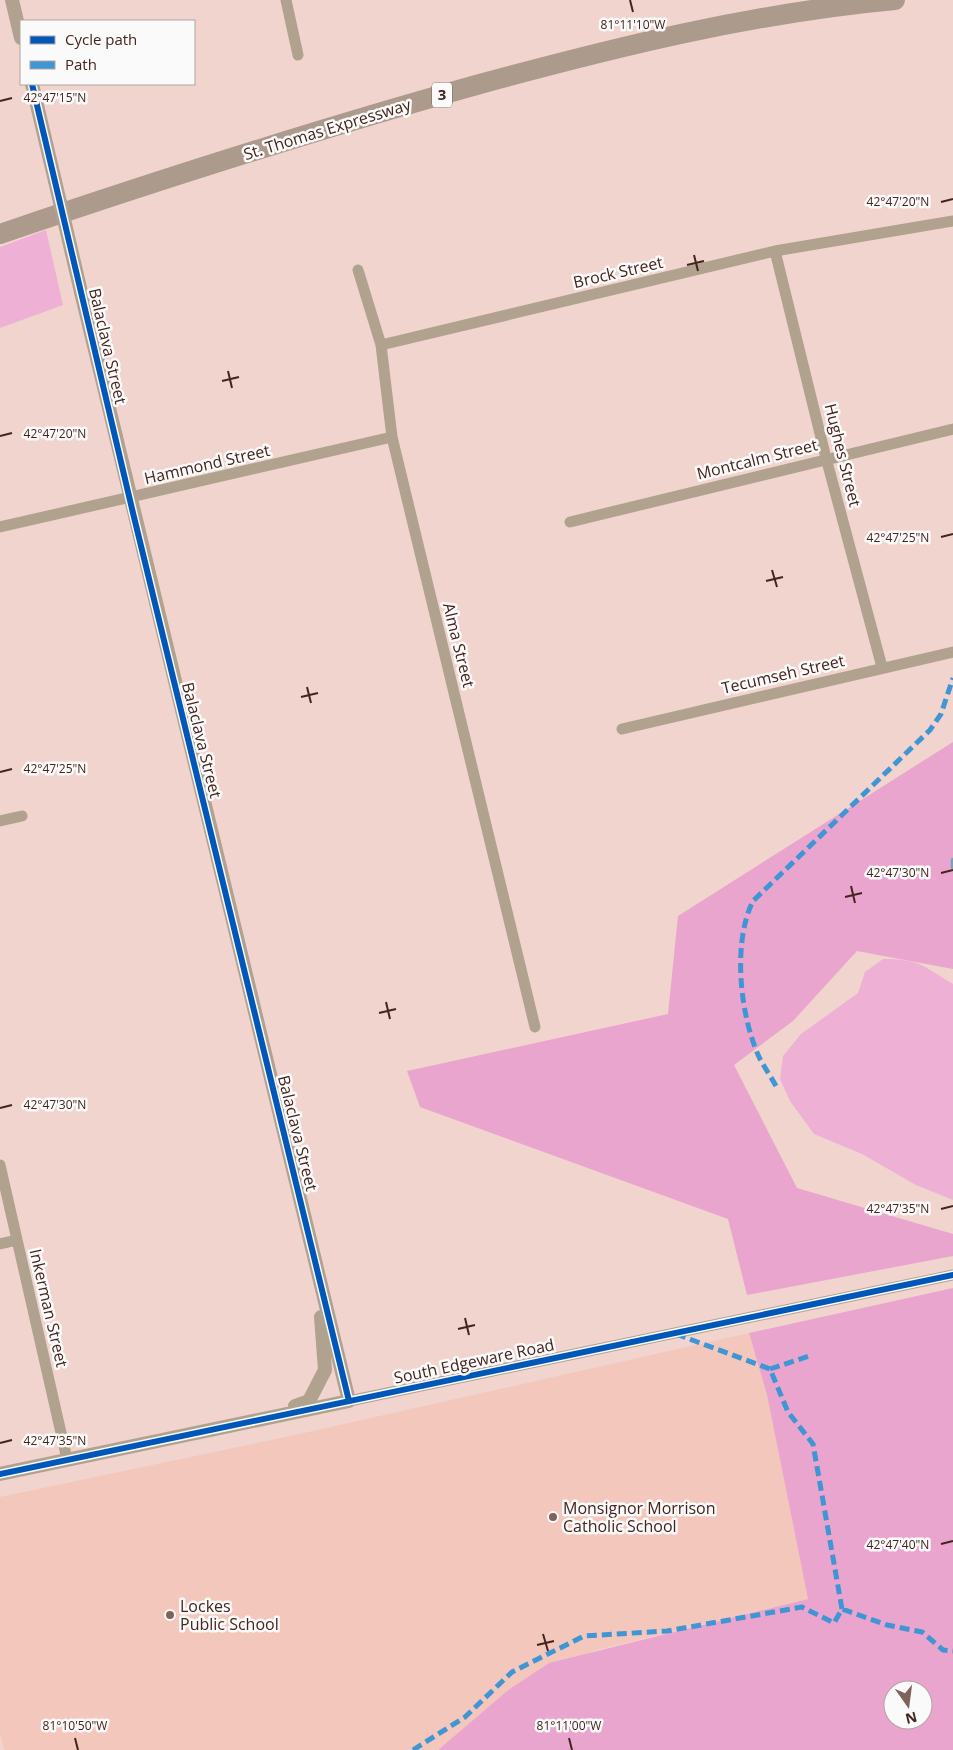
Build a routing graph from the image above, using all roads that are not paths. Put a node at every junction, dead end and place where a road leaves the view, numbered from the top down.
1 (12, 0) edge
2 (286, 0) edge
3 (895, 0) edge
4 (20, 34) edge
5 (298, 55) dead end
6 (32, 85) edge
7 (953, 221) edge
8 (0, 234) edge
9 (775, 251) junction
10 (358, 270) dead end
11 (381, 345) junction
12 (953, 429) edge
13 (392, 437) junction
14 (826, 458) junction
15 (130, 499) junction
16 (570, 522) dead end
17 (0, 527) edge
18 (953, 652) edge
19 (882, 667) junction
20 (622, 729) dead end
21 (22, 816) dead end
22 (0, 821) edge
23 (535, 1027) dead end
24 (0, 1165) edge
25 (16, 1240) junction
26 (0, 1244) edge
27 (317, 1271) junction
28 (953, 1275) edge
29 (349, 1401) junction
30 (256, 1420) junction
31 (67, 1459) junction
32 (0, 1474) edge

1 - 4 street
2 - 5 street
3 - 8 highway, St. Thomas Expressway / 3
6 - 15 street, Balaclava Street, bridge
7 - 9 street, Brock Street
9 - 11 street, Brock Street
9 - 14 street, Hughes Street
10 - 11 street, Alma Street
11 - 13 street, Alma Street
12 - 14 street, Montcalm Street
13 - 15 street, Hammond Street
13 - 23 street, Alma Street
14 - 16 street, Montcalm Street
14 - 19 street, Hughes Street
15 - 17 street, Hammond Street
15 - 27 street, Balaclava Street
18 - 19 street, Tecumseh Street
19 - 20 street, Tecumseh Street
21 - 22 street
24 - 25 street, Inkerman Street
25 - 26 street
25 - 31 street, Inkerman Street
27 - 29 street, Balaclava Street
27 - 30 street
28 - 29 street, South Edgeware Road
29 - 30 street, South Edgeware Road
30 - 31 street, South Edgeware Road
31 - 32 street, South Edgeware Road

